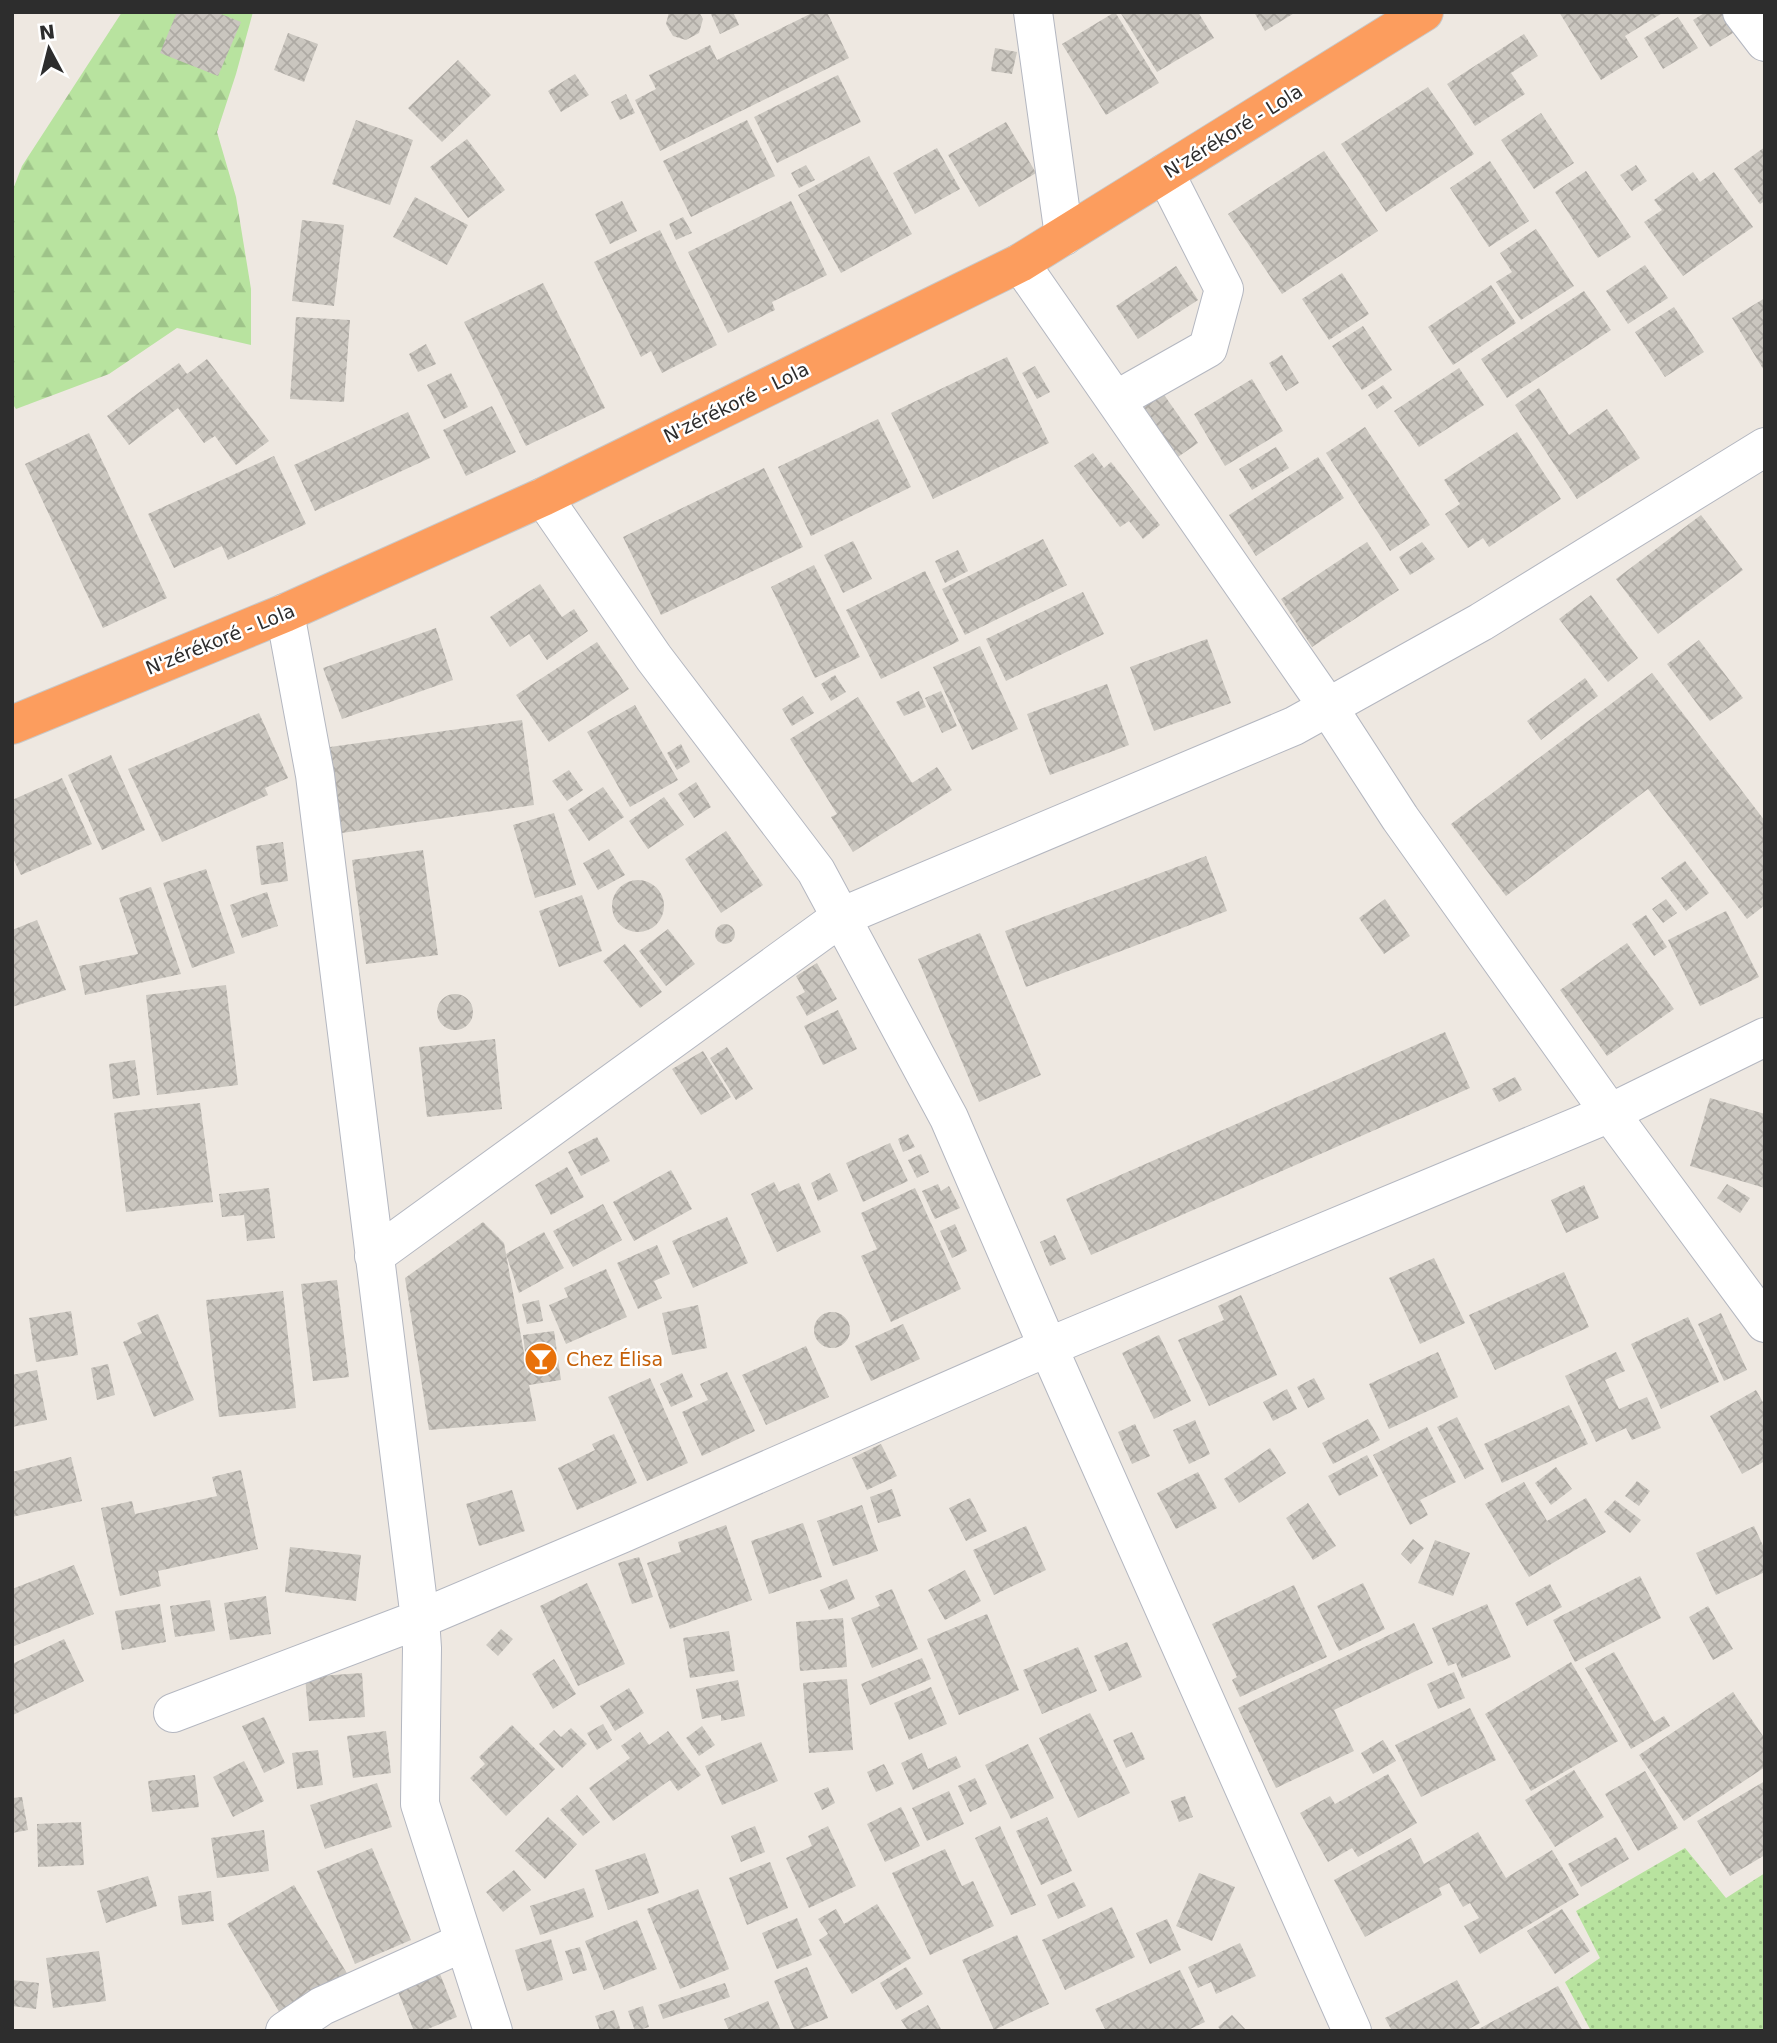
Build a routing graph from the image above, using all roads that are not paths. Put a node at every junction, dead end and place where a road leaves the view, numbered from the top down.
1 (1033, 12) edge
2 (1424, 12) edge
3 (1742, 12) edge
4 (1765, 42) edge
5 (1165, 173) junction
6 (1064, 236) junction
7 (1020, 263) junction
8 (1116, 400) junction
9 (1765, 446) edge
10 (543, 497) junction
11 (285, 613) junction
12 (1328, 707) junction
13 (12, 724) edge
14 (841, 917) junction
15 (1765, 1037) edge
16 (1610, 1113) junction
17 (374, 1256) junction
18 (1765, 1323) edge
19 (1048, 1347) junction
20 (420, 1619) junction
21 (173, 1713) dead end
22 (464, 1942) junction
23 (285, 2031) edge
24 (493, 2031) edge
25 (1352, 2031) edge

1 - 6 street
2 - 5 highway, N'zérékoré - Lola
3 - 4 street
5 - 6 highway, N'zérékoré - Lola
5 - 8 street
6 - 7 highway, N'zérékoré - Lola
7 - 8 street
7 - 10 highway, N'zérékoré - Lola
8 - 12 street
9 - 12 street
10 - 11 highway, N'zérékoré - Lola
10 - 14 street
11 - 13 highway, N'zérékoré - Lola
11 - 17 street
12 - 14 street
12 - 16 street
14 - 17 street
14 - 19 street
15 - 16 street
16 - 18 street
16 - 19 street
17 - 20 street
19 - 20 street
19 - 25 street
20 - 21 street
20 - 22 street
22 - 23 street
22 - 24 street

